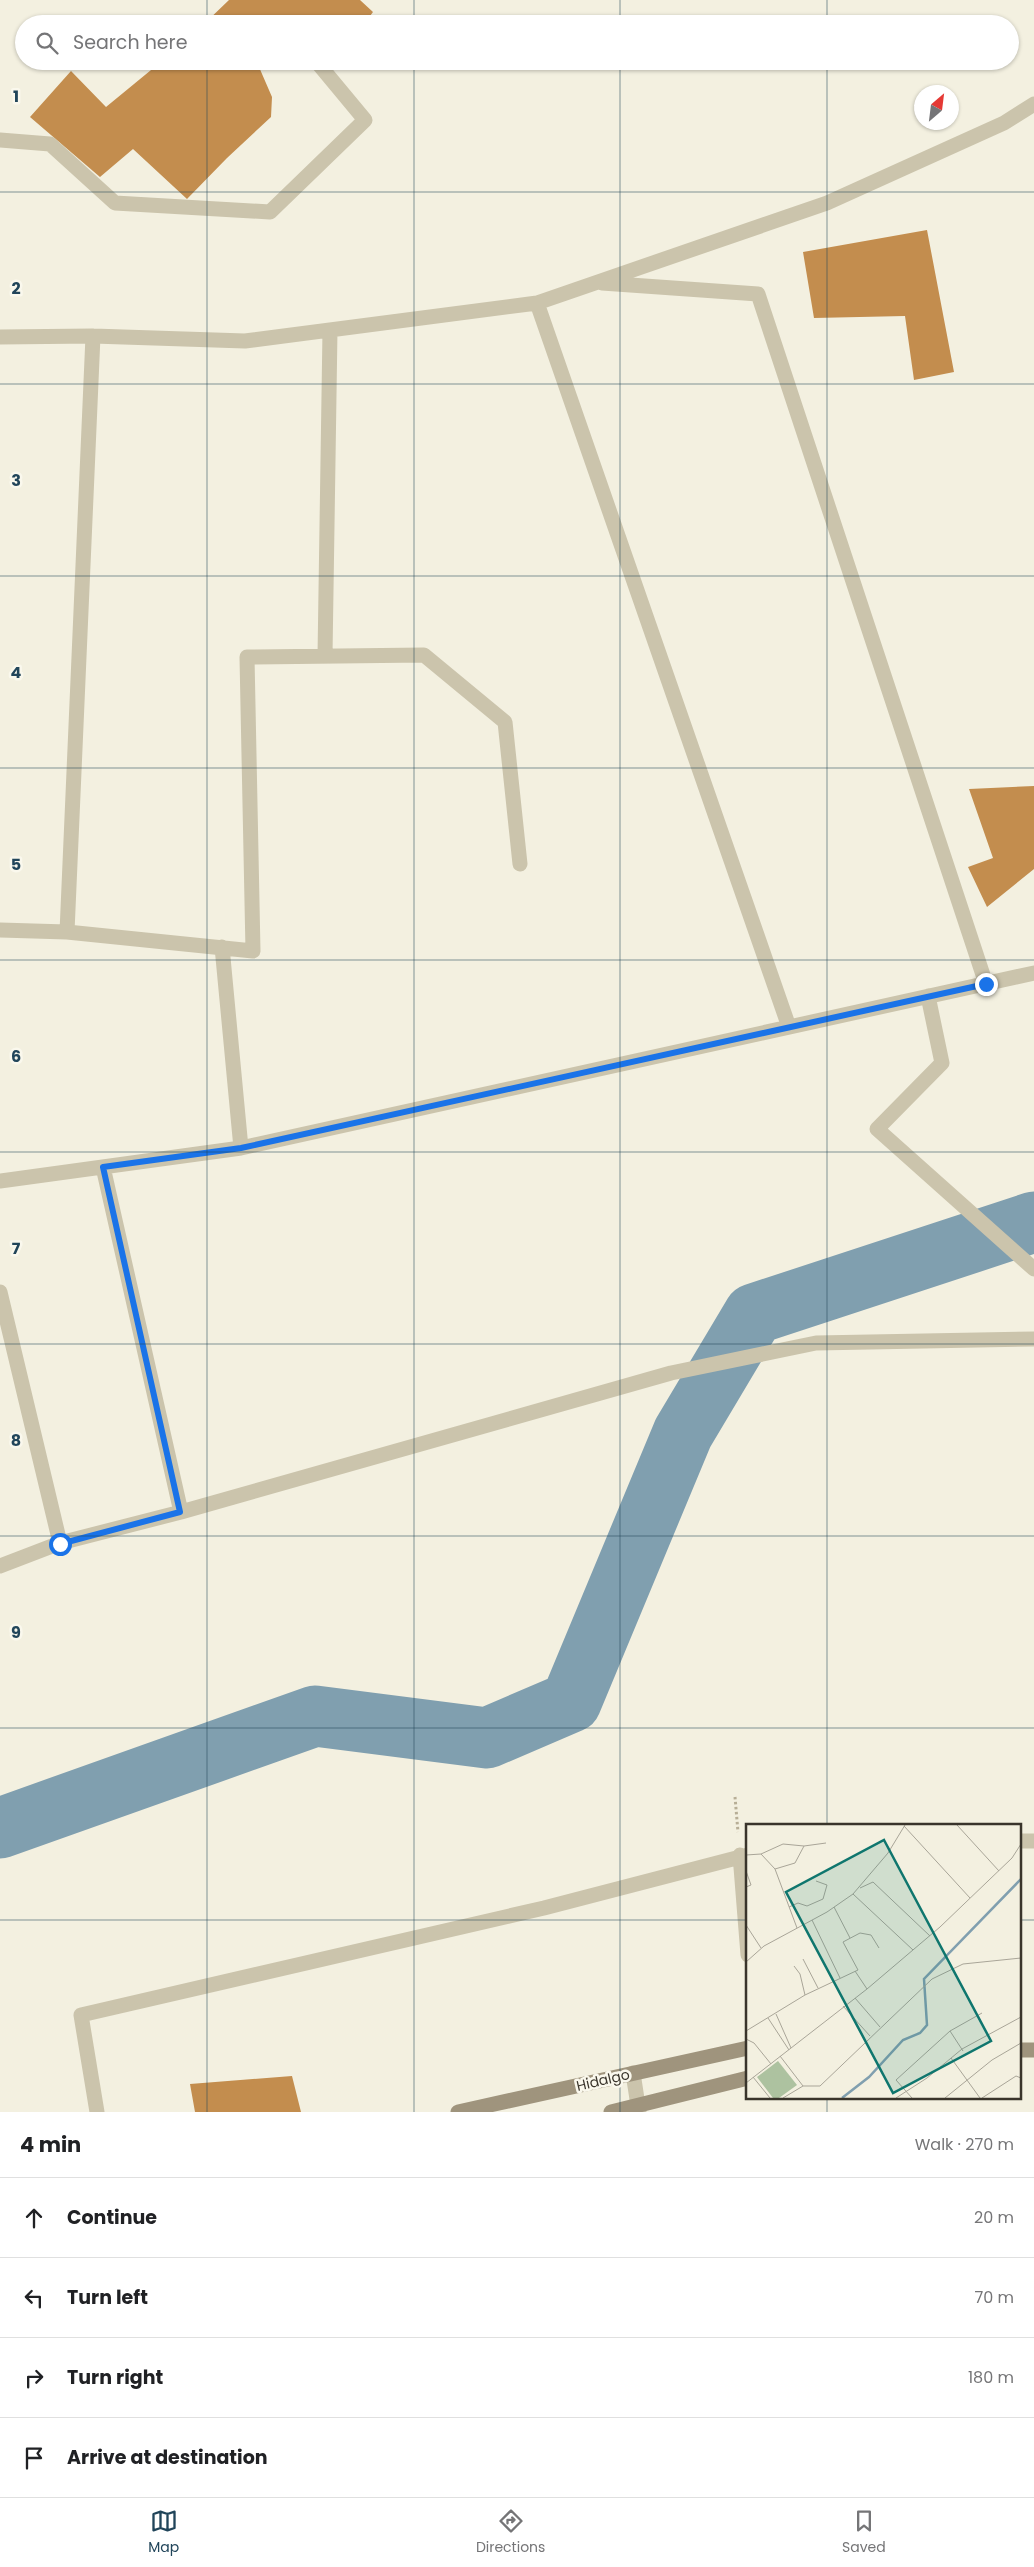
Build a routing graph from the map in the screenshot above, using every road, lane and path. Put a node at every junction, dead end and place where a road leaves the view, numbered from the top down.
1 (323, 70) edge
2 (1034, 104) edge
3 (0, 140) edge
4 (596, 283) junction
5 (538, 303) junction
6 (330, 330) junction
7 (93, 336) junction
8 (0, 337) edge
9 (325, 656) junction
10 (520, 864) dead end
11 (0, 930) edge
12 (67, 932) junction
13 (222, 947) junction
14 (1034, 973) edge
15 (986, 984) junction
16 (928, 996) junction
17 (788, 1027) junction
18 (241, 1148) junction
19 (103, 1167) junction
20 (0, 1181) edge
21 (1034, 1269) edge
22 (0, 1292) edge
23 (1034, 1339) edge
24 (180, 1512) junction
25 (60, 1544) junction
26 (0, 1566) edge
27 (735, 1797) dead end
28 (744, 1855) edge
29 (746, 1905) edge
30 (746, 2048) edge
31 (634, 2073) junction
32 (746, 2079) edge
33 (639, 2109) edge
34 (98, 2112) edge
35 (458, 2112) edge
36 (611, 2112) edge

1 - 3 street
2 - 4 street
4 - 5 street
4 - 15 street
5 - 6 street
5 - 17 street
6 - 7 street
6 - 9 street
7 - 8 street
7 - 12 street
9 - 10 street
9 - 13 street
11 - 12 street
12 - 13 street
13 - 18 street
14 - 15 street
15 - 16 street
16 - 17 street
16 - 21 street
17 - 18 street
18 - 19 street
19 - 20 street
19 - 24 street
22 - 25 street
23 - 24 street
24 - 25 street
25 - 26 street
27 - 28 path
28 - 29 street
28 - 34 street
30 - 31 main road, Hidalgo
31 - 33 street
31 - 35 main road, Hidalgo
32 - 33 main road
33 - 36 main road

